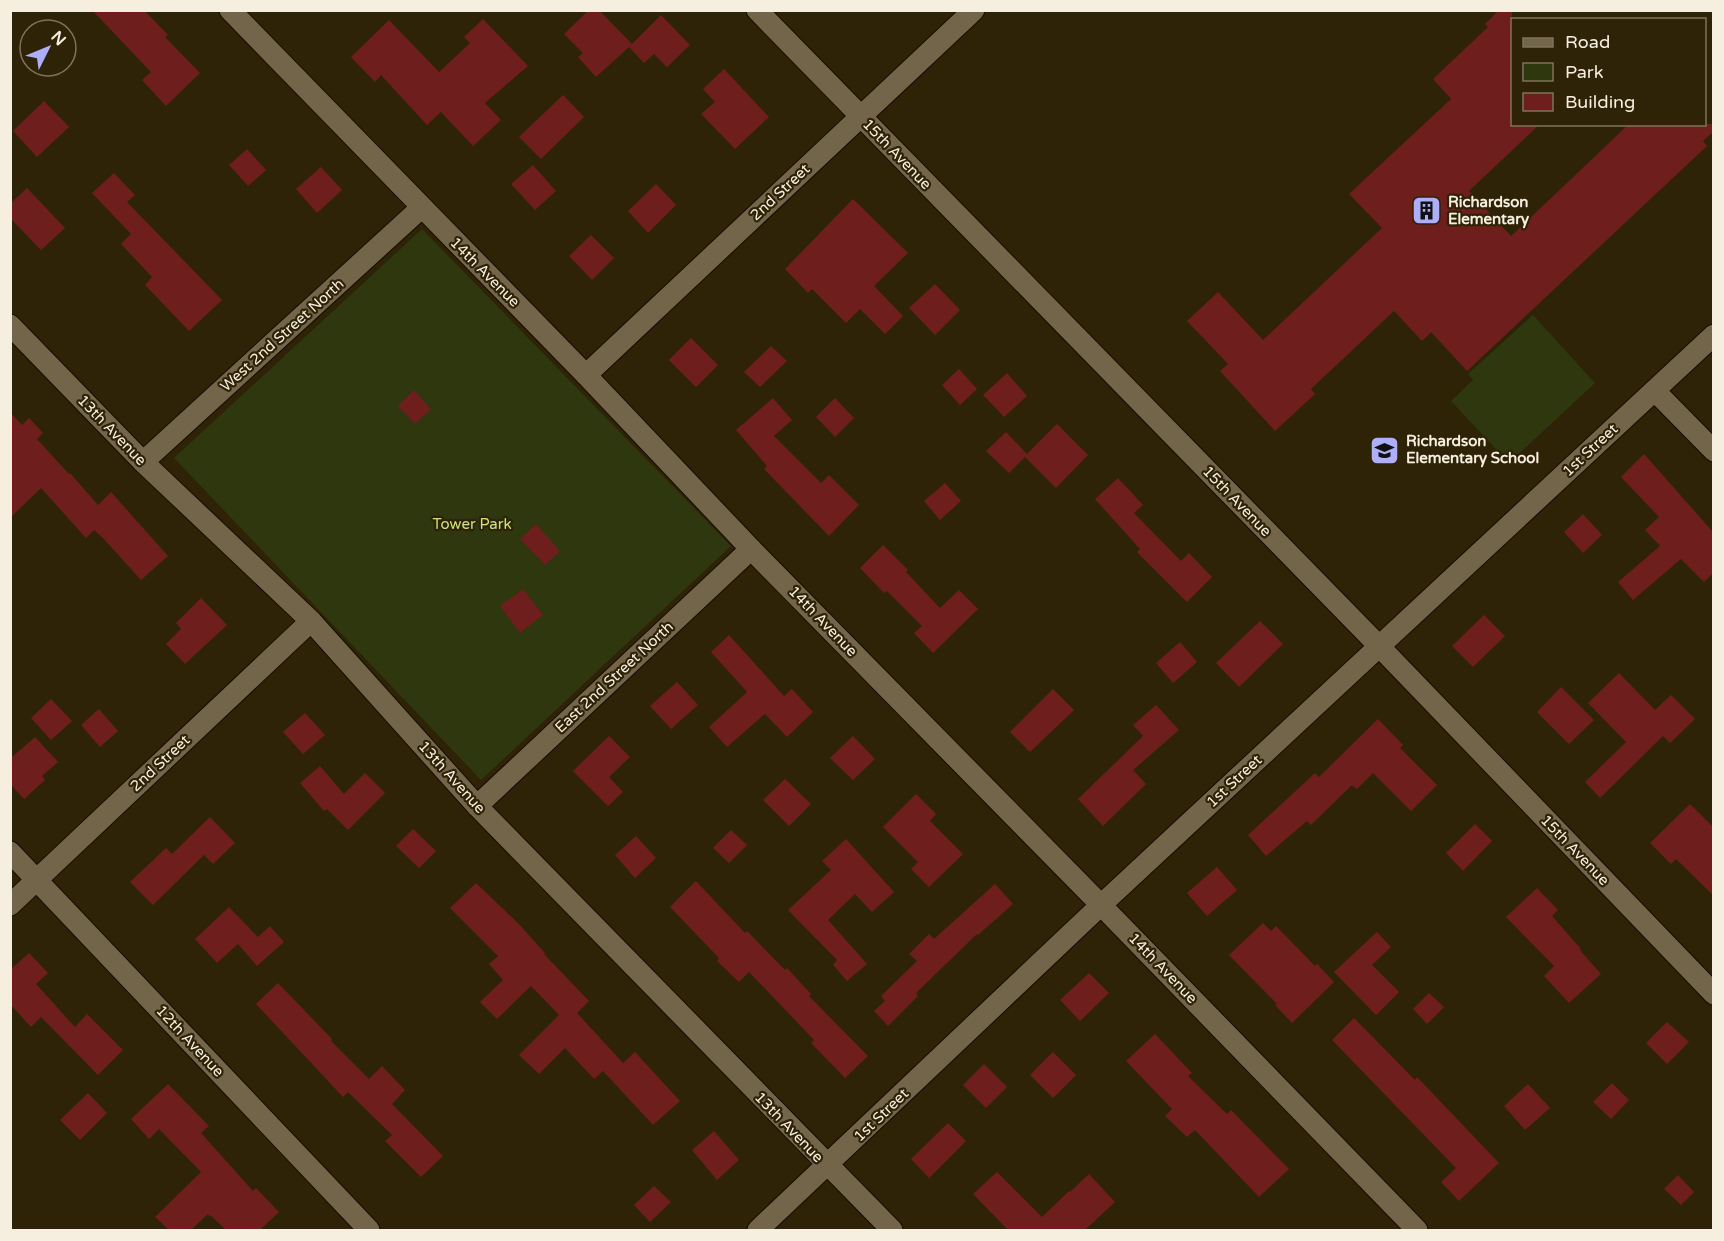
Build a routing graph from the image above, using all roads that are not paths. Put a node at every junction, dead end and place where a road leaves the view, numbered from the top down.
1 (230, 10) edge
2 (757, 10) edge
3 (974, 10) edge
4 (861, 117) junction
5 (421, 208) junction
6 (10, 326) edge
7 (1713, 335) edge
8 (586, 375) junction
9 (1655, 390) junction
10 (1713, 451) edge
11 (143, 462) junction
12 (752, 549) junction
13 (311, 621) junction
14 (1379, 646) junction
15 (477, 806) junction
16 (10, 852) edge
17 (37, 879) junction
18 (10, 905) edge
19 (1101, 905) junction
20 (1713, 994) edge
21 (828, 1166) junction
22 (369, 1230) edge
23 (758, 1230) edge
24 (892, 1230) edge
25 (1418, 1230) edge

1 - 5 street, 14th Avenue
2 - 4 street, 15th Avenue
3 - 4 street, 2nd Street
4 - 8 street, 2nd Street
4 - 14 street, 15th Avenue
5 - 8 street, 14th Avenue
5 - 11 street, West 2nd Street North
6 - 11 street, 13th Avenue
7 - 9 street, 1st Street
8 - 12 street, 14th Avenue
9 - 10 street
9 - 14 street, 1st Street
11 - 13 street, 13th Avenue
12 - 15 street, East 2nd Street North
12 - 19 street, 14th Avenue
13 - 15 street, 13th Avenue
13 - 17 street, 2nd Street
14 - 19 street, 1st Street
14 - 20 street, 15th Avenue
15 - 21 street, 13th Avenue
16 - 17 street, 12th Avenue
17 - 18 street, 2nd Street
17 - 22 street, 12th Avenue
19 - 21 street, 1st Street
19 - 25 street, 14th Avenue
21 - 23 street, 1st Street
21 - 24 street, 13th Avenue

